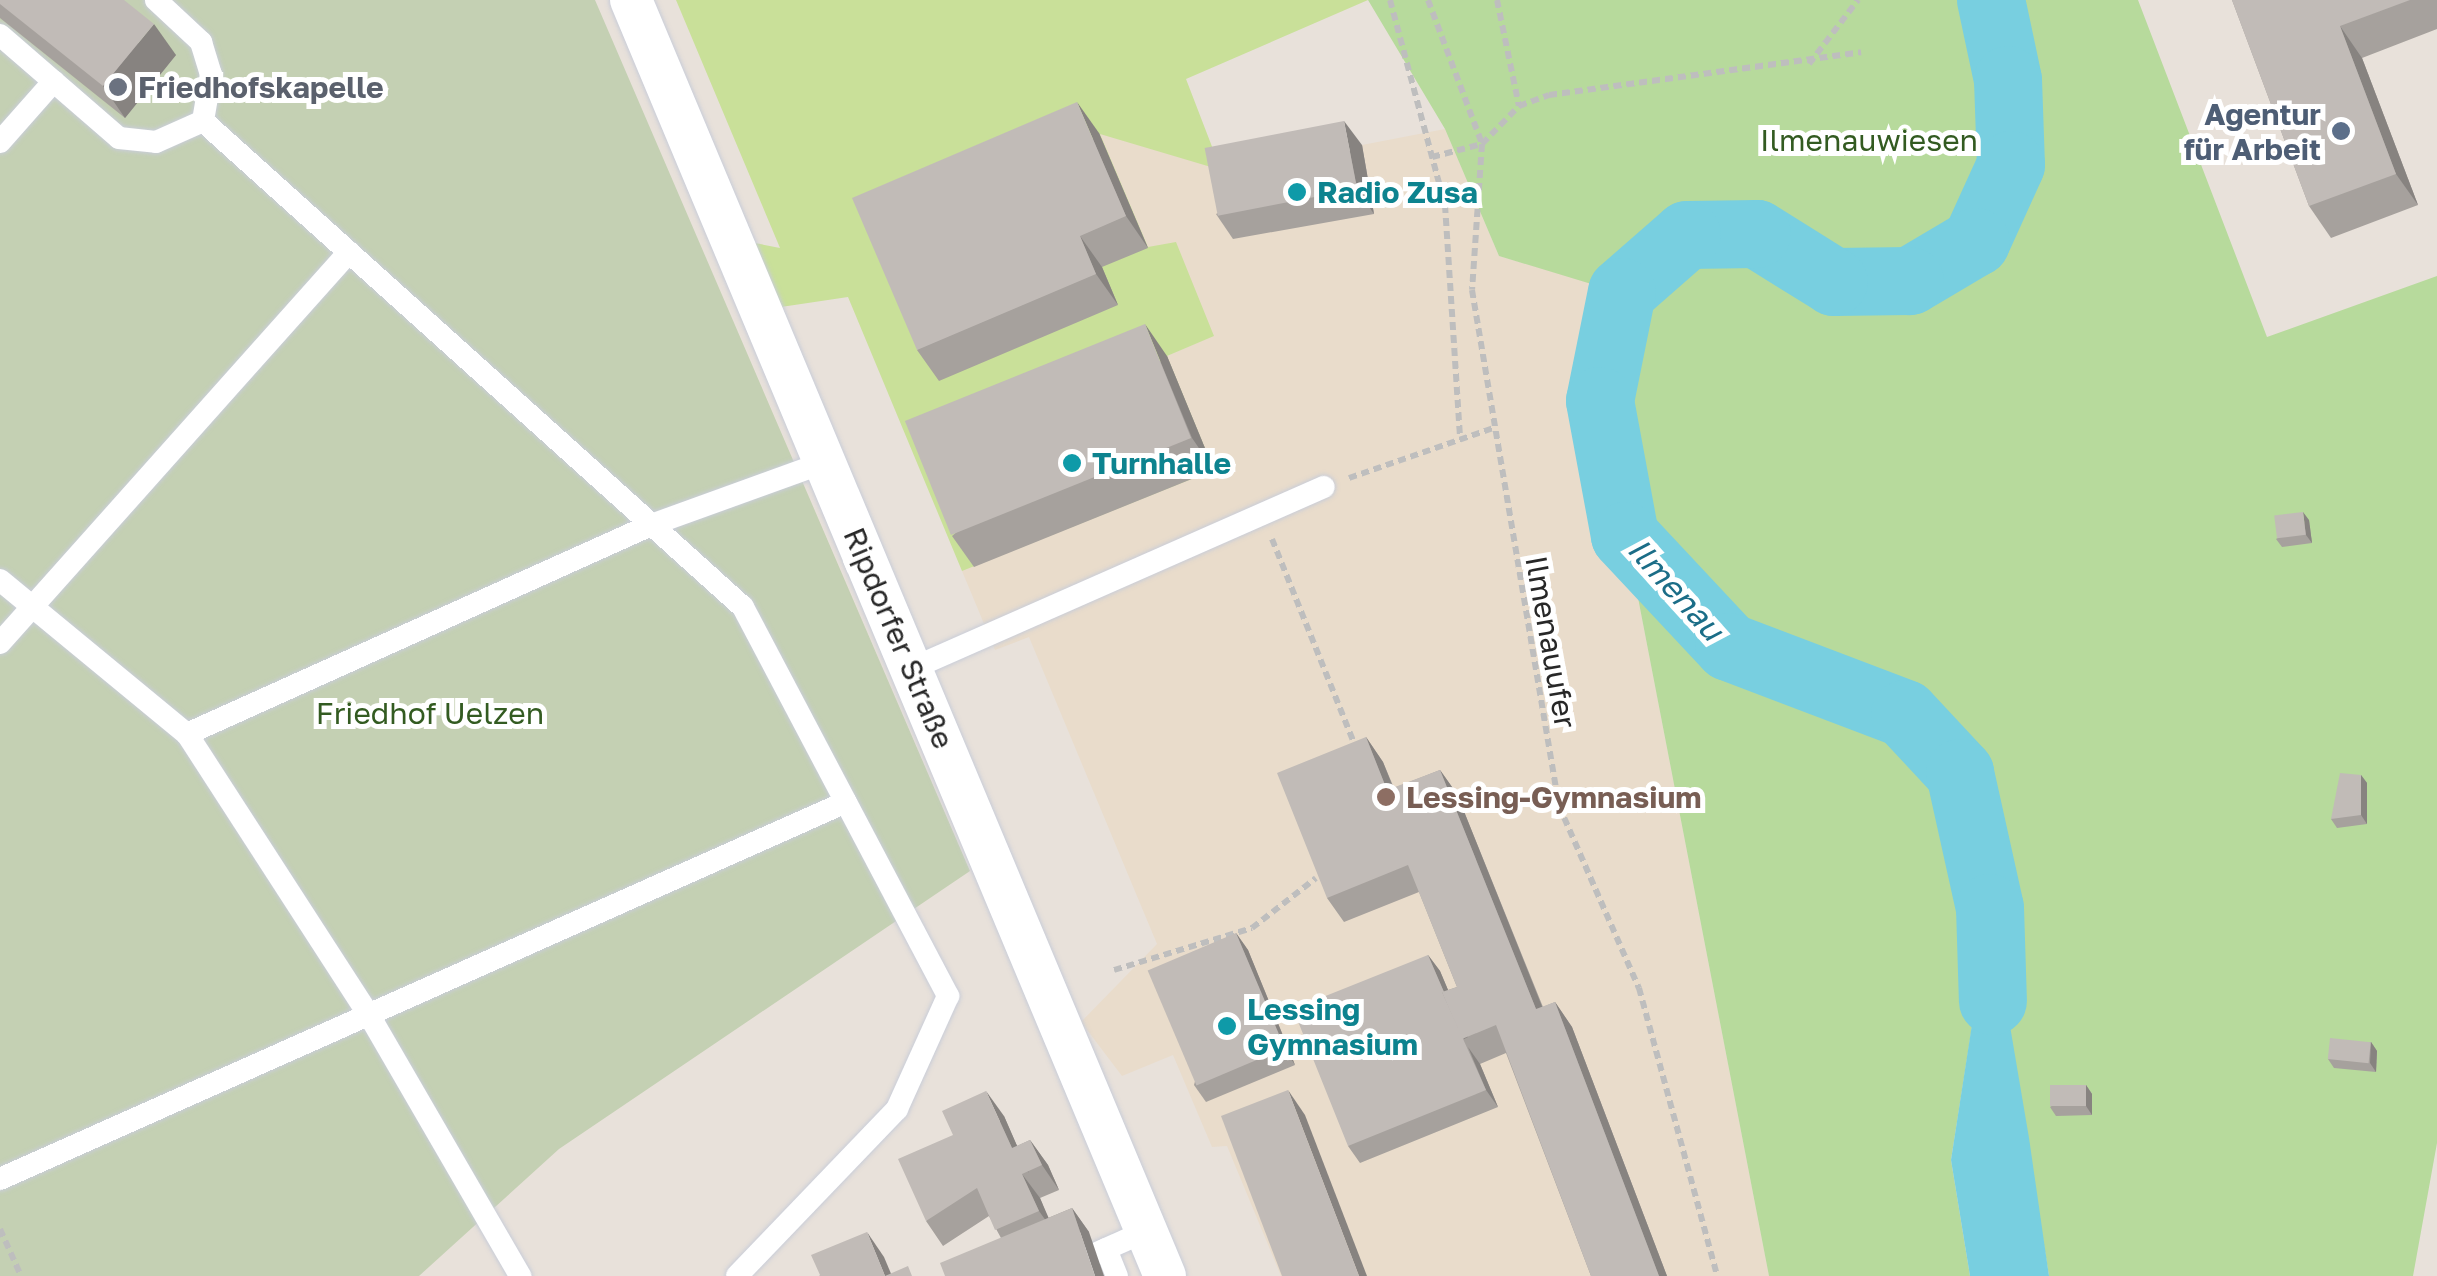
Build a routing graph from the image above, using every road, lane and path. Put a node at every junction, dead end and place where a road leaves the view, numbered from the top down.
1 (156, 0) edge
2 (631, 0) edge
3 (1390, 0) edge
4 (1428, 0) edge
5 (1496, 0) edge
6 (1858, 0) edge
7 (0, 35) edge
8 (1861, 52) dead end
9 (1808, 65) junction
10 (54, 81) junction
11 (1518, 106) junction
12 (203, 122) junction
13 (0, 142) edge
14 (1482, 144) junction
15 (1432, 157) junction
16 (349, 252) junction
17 (1493, 428) junction
18 (1460, 438) junction
19 (825, 462) junction
20 (1324, 487) joint
21 (1262, 514) junction
22 (652, 525) junction
23 (0, 580) edge
24 (32, 608) junction
25 (0, 643) edge
26 (912, 668) junction
27 (187, 734) junction
28 (1360, 756) edge
29 (846, 802) junction
30 (1316, 878) edge
31 (1114, 970) dead end
32 (369, 1015) junction
33 (0, 1179) edge
34 (0, 1230) edge
35 (1146, 1231) junction
36 (1106, 1248) junction
37 (22, 1276) edge
38 (520, 1276) edge
39 (738, 1276) edge
40 (1083, 1276) edge
41 (1118, 1276) edge
42 (1165, 1276) edge
43 (1718, 1276) edge

1 - 12 lane
2 - 19 street, Ripdorfer Straße
3 - 15 path
4 - 14 path, Ilmenauufer
5 - 11 path
6 - 9 path
7 - 10 lane
8 - 9 path
9 - 11 path
10 - 12 lane
10 - 13 lane
11 - 14 path
12 - 16 lane
14 - 15 path
14 - 17 path, Ilmenauufer
15 - 18 path
16 - 22 lane
16 - 24 lane
17 - 18 path
17 - 43 path, Ilmenauufer
18 - 20 path
19 - 22 lane
19 - 26 street, Ripdorfer Straße
20 - 21 lane
21 - 26 lane
21 - 28 path
22 - 27 lane
22 - 29 lane
23 - 24 lane
24 - 25 lane
24 - 27 lane
26 - 35 street, Ripdorfer Straße
27 - 32 lane
29 - 32 lane
29 - 39 lane
30 - 31 path
32 - 33 lane
32 - 38 lane
34 - 37 path
35 - 36 lane
35 - 42 street, Ripdorfer Straße
36 - 40 lane
36 - 41 lane

